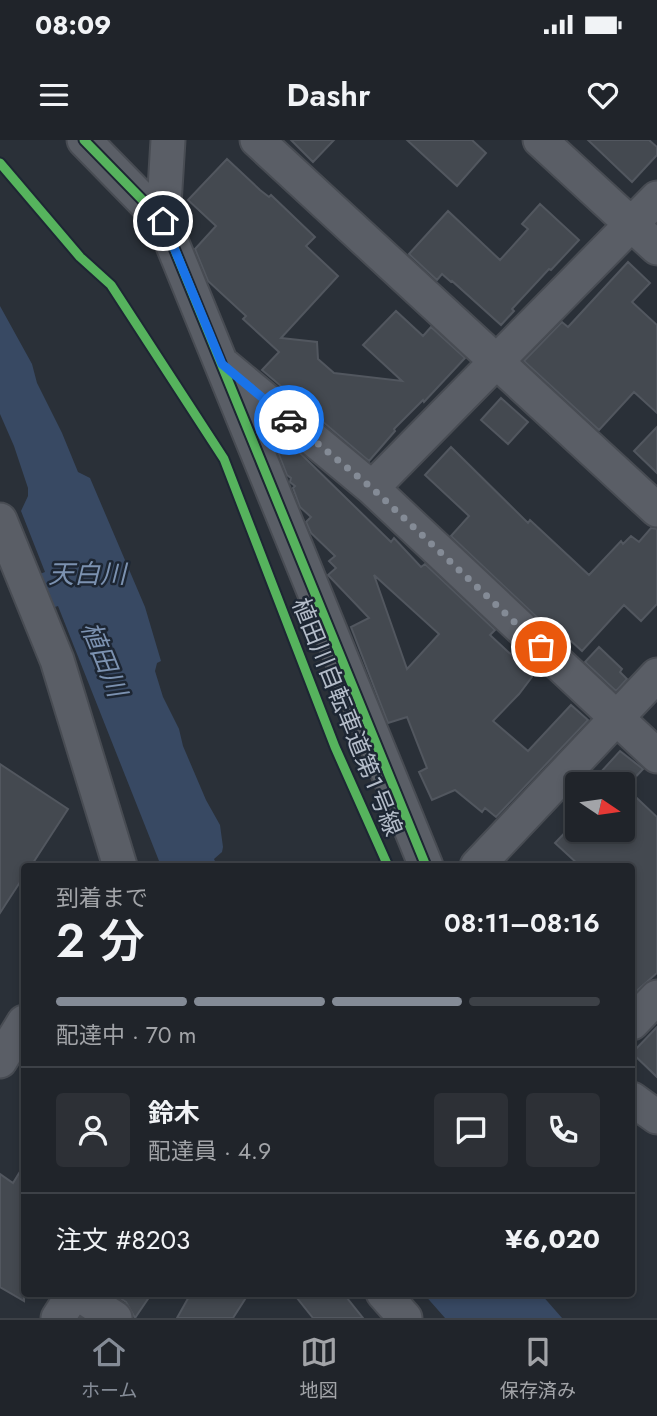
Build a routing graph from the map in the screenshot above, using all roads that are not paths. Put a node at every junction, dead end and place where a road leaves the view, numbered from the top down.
1 (84, 140) edge
2 (168, 140) edge
3 (257, 140) edge
4 (540, 140) edge
5 (657, 198) edge
6 (163, 221) junction
7 (632, 225) junction
8 (657, 248) edge
9 (497, 362) junction
10 (222, 364) junction
11 (372, 488) junction
12 (657, 510) edge
13 (0, 520) edge
14 (657, 675) edge
15 (617, 718) junction
16 (657, 756) edge
17 (119, 863) edge
18 (425, 863) edge
19 (480, 863) edge
20 (657, 997) edge
21 (635, 1020) edge
22 (21, 1027) edge
23 (0, 1061) edge
24 (635, 1101) edge
25 (657, 1116) edge
26 (73, 1297) edge
27 (82, 1297) edge
28 (387, 1297) edge
29 (58, 1318) edge
30 (115, 1318) edge
31 (405, 1318) edge

1 - 6 street
2 - 6 street
3 - 9 street
4 - 7 street
5 - 7 street
6 - 10 street
7 - 8 street
7 - 9 street
9 - 11 street
9 - 12 street
10 - 11 street
10 - 18 street
11 - 15 street
13 - 17 street
14 - 15 street
15 - 16 street
15 - 19 street
20 - 21 street
22 - 23 street
24 - 25 street
26 - 29 street
27 - 30 street
28 - 31 street

